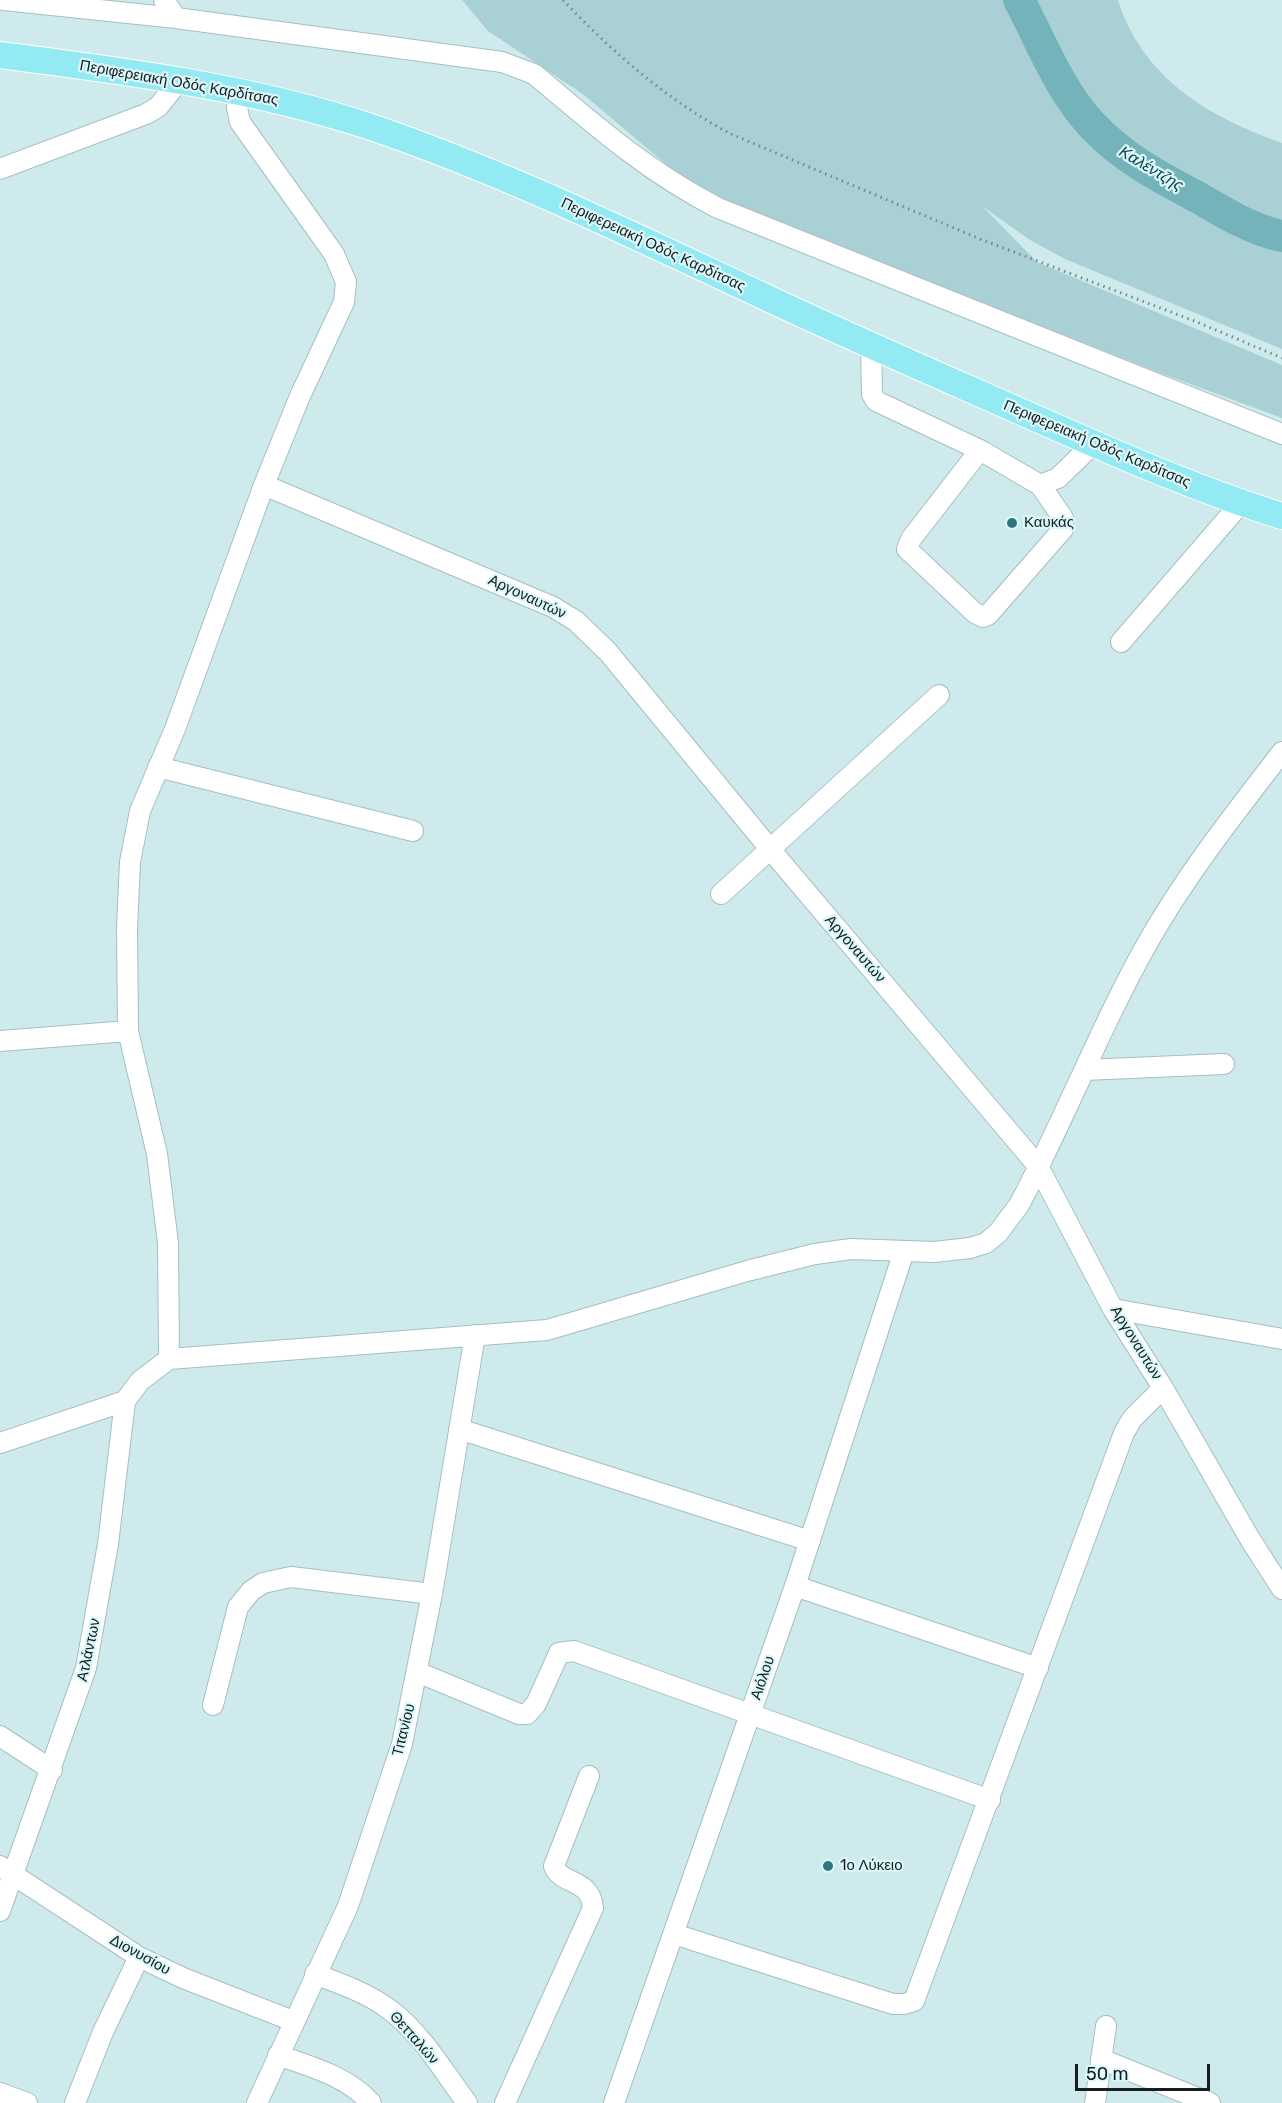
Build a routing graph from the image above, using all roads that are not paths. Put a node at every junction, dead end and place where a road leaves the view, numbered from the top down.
1 (4, 0) edge
2 (164, 0) edge
3 (176, 18) junction
4 (0, 55) edge
5 (178, 81) junction
6 (238, 91) junction
7 (0, 169) edge
8 (871, 345) junction
9 (1282, 434) edge
10 (1094, 444) junction
11 (980, 450) junction
12 (264, 485) junction
13 (1040, 486) junction
14 (1241, 503) junction
15 (1282, 516) edge
16 (1121, 642) dead end
17 (939, 695) dead end
18 (1282, 752) edge
19 (158, 767) junction
20 (413, 831) dead end
21 (770, 849) junction
22 (721, 894) dead end
23 (128, 1031) junction
24 (0, 1041) edge
25 (1224, 1064) dead end
26 (1084, 1070) junction
27 (1038, 1166) junction
28 (904, 1251) junction
29 (1113, 1309) junction
30 (475, 1335) junction
31 (1282, 1339) edge
32 (169, 1359) junction
33 (1163, 1388) junction
34 (125, 1401) junction
35 (459, 1429) junction
36 (0, 1443) edge
37 (810, 1541) junction
38 (795, 1586) junction
39 (1282, 1589) edge
40 (432, 1594) junction
41 (1038, 1668) junction
42 (417, 1672) junction
43 (213, 1705) dead end
44 (751, 1715) junction
45 (0, 1737) edge
46 (52, 1770) junction
47 (589, 1776) dead end
48 (990, 1800) junction
49 (7, 1870) edge
50 (0, 1911) edge
51 (674, 1934) junction
52 (139, 1958) junction
53 (315, 1974) junction
54 (293, 2020) junction
55 (1106, 2026) dead end
56 (278, 2055) junction
57 (1101, 2059) junction
58 (0, 2093) edge
59 (27, 2103) edge
60 (75, 2103) edge
61 (257, 2103) edge
62 (371, 2103) edge
63 (467, 2103) edge
64 (505, 2103) edge
65 (614, 2103) edge
66 (1095, 2103) edge
67 (1210, 2103) edge

1 - 3 street
2 - 3 street
3 - 9 street
4 - 5 main road, Περιφερειακή Οδός Καρδίτσας
5 - 6 main road, Περιφερειακή Οδός Καρδίτσας
5 - 7 street
6 - 8 main road, Περιφερειακή Οδός Καρδίτσας
6 - 12 street
8 - 10 main road, Περιφερειακή Οδός Καρδίτσας
8 - 11 street
10 - 13 street
10 - 14 main road, Περιφερειακή Οδός Καρδίτσας
11 - 13 street
11 - 13 street
12 - 19 street
12 - 21 street, Αργοναυτών
14 - 15 main road, Περιφερειακή Οδός Καρδίτσας
14 - 16 street
17 - 21 street
18 - 26 street
19 - 20 street
19 - 23 street
21 - 22 street
21 - 27 street, Αργοναυτών
23 - 24 street
23 - 32 street
25 - 26 street
26 - 27 street
27 - 28 street
27 - 29 street, Αργοναυτών
28 - 30 street
28 - 37 street, Αιόλου
29 - 31 street
29 - 33 street, Αργοναυτών
30 - 32 street
30 - 35 street, Τιτανίου
32 - 34 street
33 - 39 street, Αργοναυτών
33 - 41 street
34 - 36 street
34 - 46 street, Ατλάντων
35 - 37 street
35 - 40 street, Τιτανίου
37 - 38 street, Αιόλου
38 - 41 street
38 - 44 street, Αιόλου
40 - 42 street, Τιτανίου
40 - 43 street
41 - 48 street
42 - 44 street
42 - 53 street, Τιτανίου
44 - 48 street
44 - 51 street, Αιόλου
45 - 46 street
46 - 49 street, Ατλάντων
47 - 64 street
48 - 51 street
49 - 50 street, Ατλάντων
49 - 52 street, Διονυσίου
51 - 65 street, Αιόλου
52 - 54 street, Διονυσίου
52 - 60 street
53 - 54 street, Τιτανίου
53 - 63 street, Θετταλών
54 - 56 street, Τιτανίου
55 - 57 street
56 - 61 street, Τιτανίου
56 - 62 street
57 - 66 street
57 - 67 street
58 - 59 street

